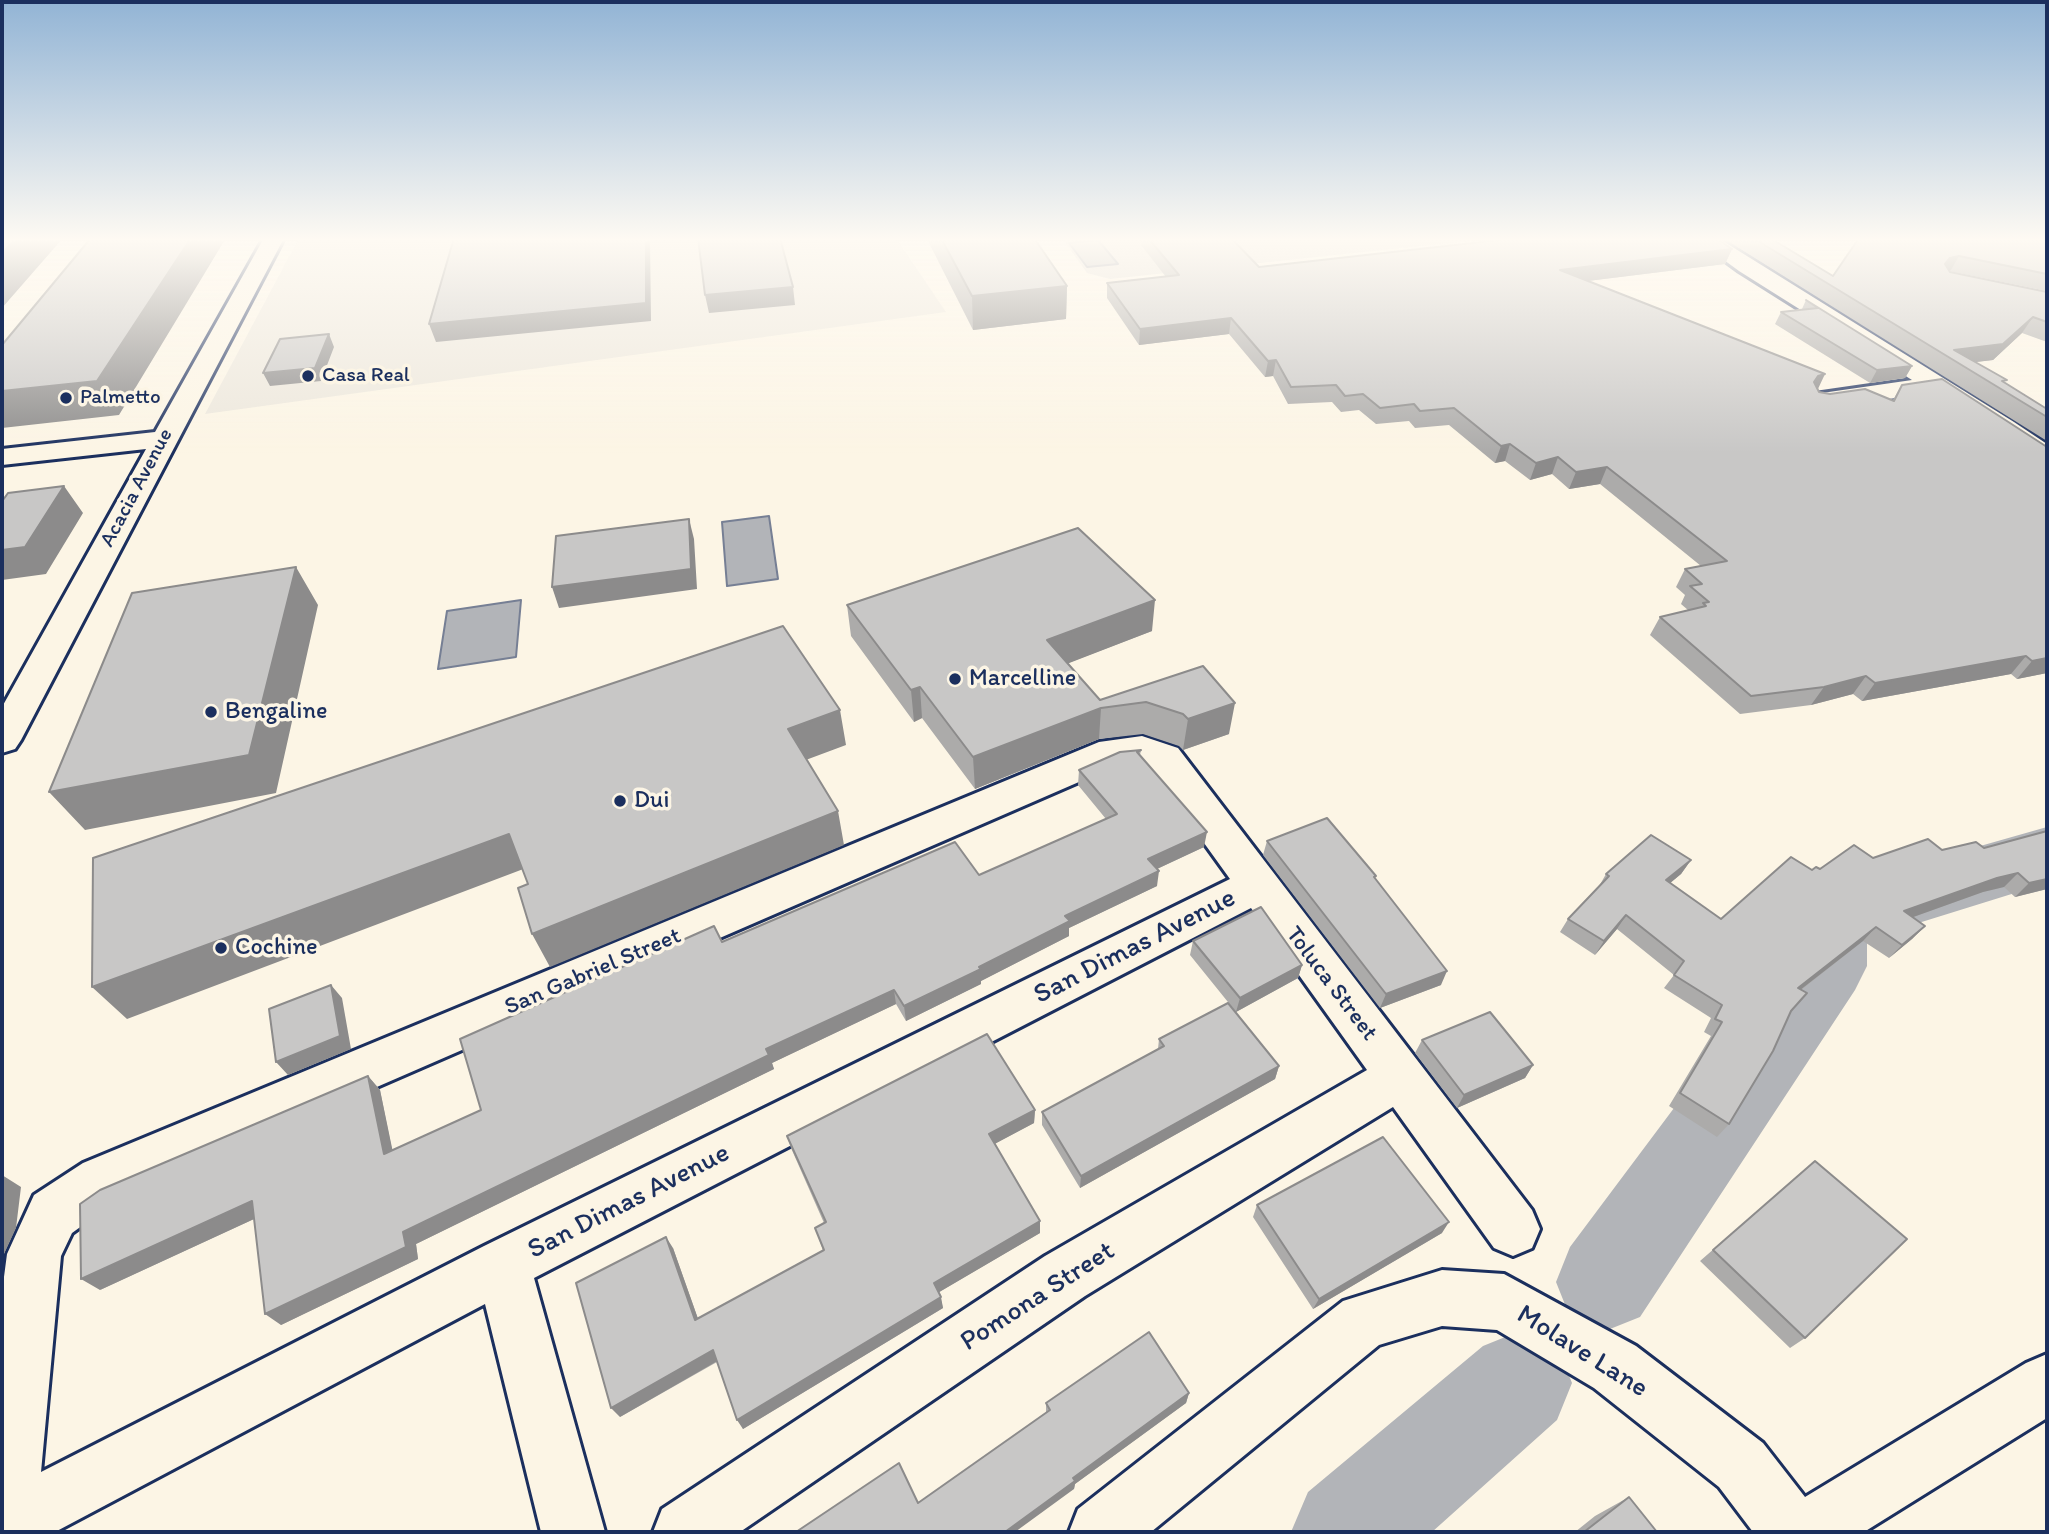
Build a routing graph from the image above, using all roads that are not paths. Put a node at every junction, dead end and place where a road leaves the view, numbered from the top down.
1 (234, 310) edge
2 (1812, 310) edge
3 (1936, 385) junction
4 (1820, 400) edge
5 (163, 439) junction
6 (2047, 456) edge
7 (2, 457) edge
8 (2, 740) edge
9 (1142, 749) joint
10 (1257, 886) junction
11 (1400, 1077) junction
12 (1513, 1228) dead end
13 (503, 1265) junction
14 (2047, 1384) edge
15 (2, 1527) edge
16 (573, 1532) edge
17 (685, 1532) edge
18 (1101, 1532) edge
19 (1792, 1532) edge
20 (1807, 1532) edge

1 - 5 street, Acacia Avenue
2 - 3 street
3 - 4 street
3 - 6 street
5 - 7 street
5 - 8 street, Acacia Avenue
9 - 10 street, Toluca Street
9 - 15 street, San Gabriel Street
10 - 11 street, Toluca Street
10 - 13 street, San Dimas Avenue
11 - 12 street, Toluca Street
11 - 17 street, Pomona Street
13 - 15 street, San Dimas Avenue
13 - 16 street
14 - 20 street
18 - 19 street, Molave Lane

